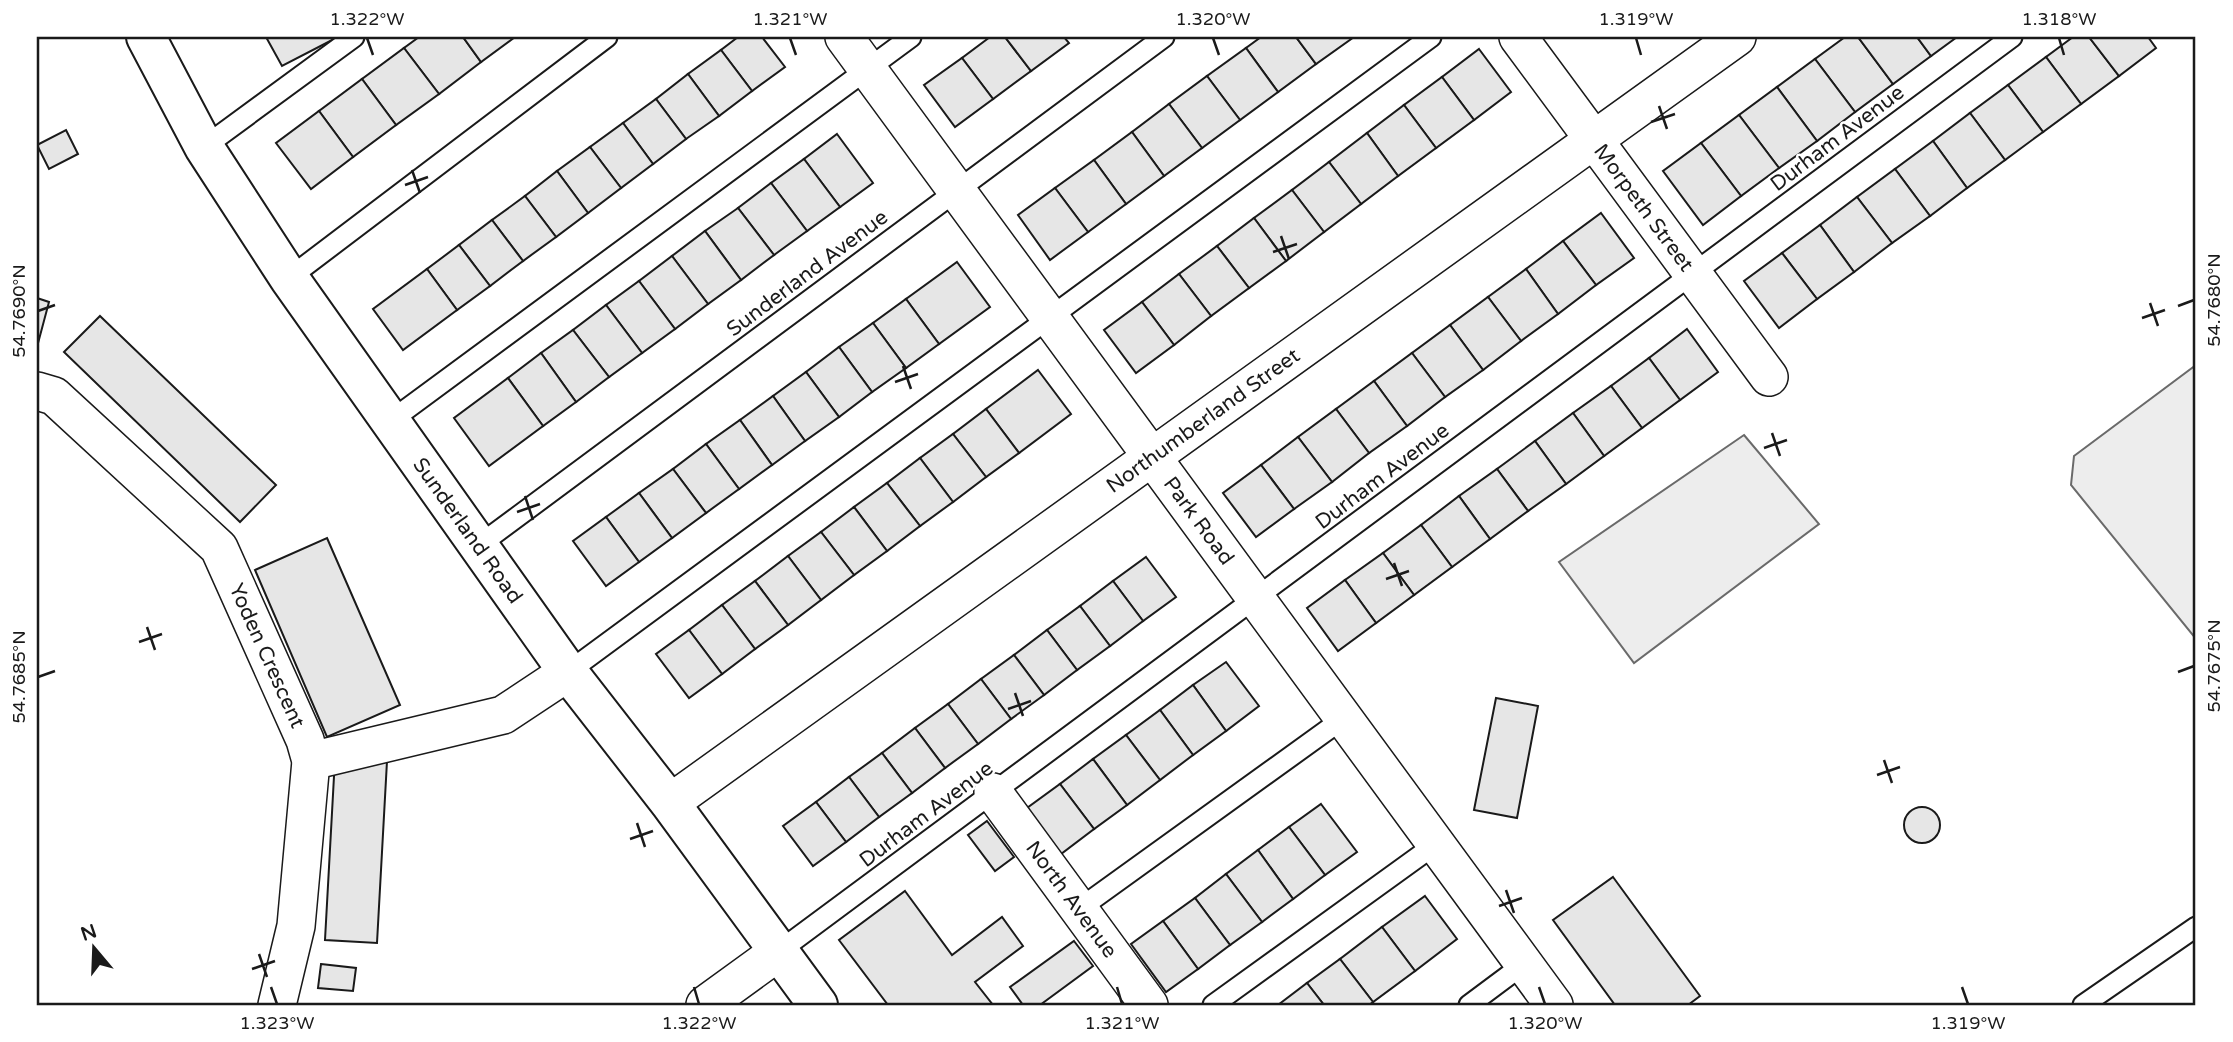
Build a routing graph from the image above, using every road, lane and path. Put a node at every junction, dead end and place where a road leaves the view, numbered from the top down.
1 (146, 37) edge
2 (354, 37) edge
3 (607, 37) edge
4 (844, 37) edge
5 (911, 37) edge
6 (1164, 37) edge
7 (1431, 37) edge
8 (1518, 37) edge
9 (1737, 37) edge
10 (2012, 37) edge
11 (868, 69) junction
12 (1594, 140) junction
13 (204, 147) junction
14 (957, 190) junction
15 (1692, 274) junction
16 (289, 278) junction
17 (1050, 318) junction
18 (1769, 377) dead end
19 (37, 391) edge
20 (389, 422) junction
21 (1152, 457) junction
22 (478, 546) junction
23 (1255, 598) junction
24 (568, 672) junction
25 (1344, 718) junction
26 (311, 761) junction
27 (993, 792) junction
28 (670, 803) junction
29 (1436, 844) junction
30 (1079, 909) junction
31 (2196, 927) edge
32 (778, 952) junction
33 (1524, 964) junction
34 (277, 1005) edge
35 (705, 1005) edge
36 (818, 1005) edge
37 (1149, 1005) edge
38 (1213, 1005) edge
39 (1469, 1005) edge
40 (1554, 1005) edge
41 (2083, 1005) edge

1 - 13 main road, Sunderland Road
2 - 13 lane
3 - 16 lane
4 - 11 street, Park Road
5 - 11 lane
6 - 14 lane, Sunderland Avenue
7 - 17 lane
8 - 12 street, Morpeth Street
9 - 12 street, Northumberland Street
10 - 15 lane, Durham Avenue
11 - 14 street, Park Road
11 - 20 lane
12 - 15 street, Morpeth Street
12 - 21 street, Northumberland Street
13 - 16 main road, Sunderland Road
14 - 17 street, Park Road
14 - 22 lane, Sunderland Avenue
15 - 18 street, Morpeth Street
15 - 23 lane, Durham Avenue
16 - 20 main road, Sunderland Road
17 - 21 street, Park Road
17 - 24 lane
19 - 26 street, Yoden Crescent
20 - 22 main road, Sunderland Road
21 - 23 street, Park Road
21 - 28 street, Northumberland Street
22 - 24 main road, Sunderland Road
23 - 25 street, Park Road
23 - 27 lane, Durham Avenue
24 - 26 street
24 - 28 main road, Sunderland Road
25 - 29 street, Park Road
25 - 30 lane
26 - 34 street, Yoden Crescent
27 - 30 street, North Avenue
27 - 32 lane, Durham Avenue
28 - 32 main road, Sunderland Road
29 - 33 street, Park Road
29 - 38 lane
30 - 37 street, North Avenue
31 - 41 lane
32 - 35 street
32 - 36 main road, Sunderland Road
33 - 39 lane
33 - 40 street, Park Road

